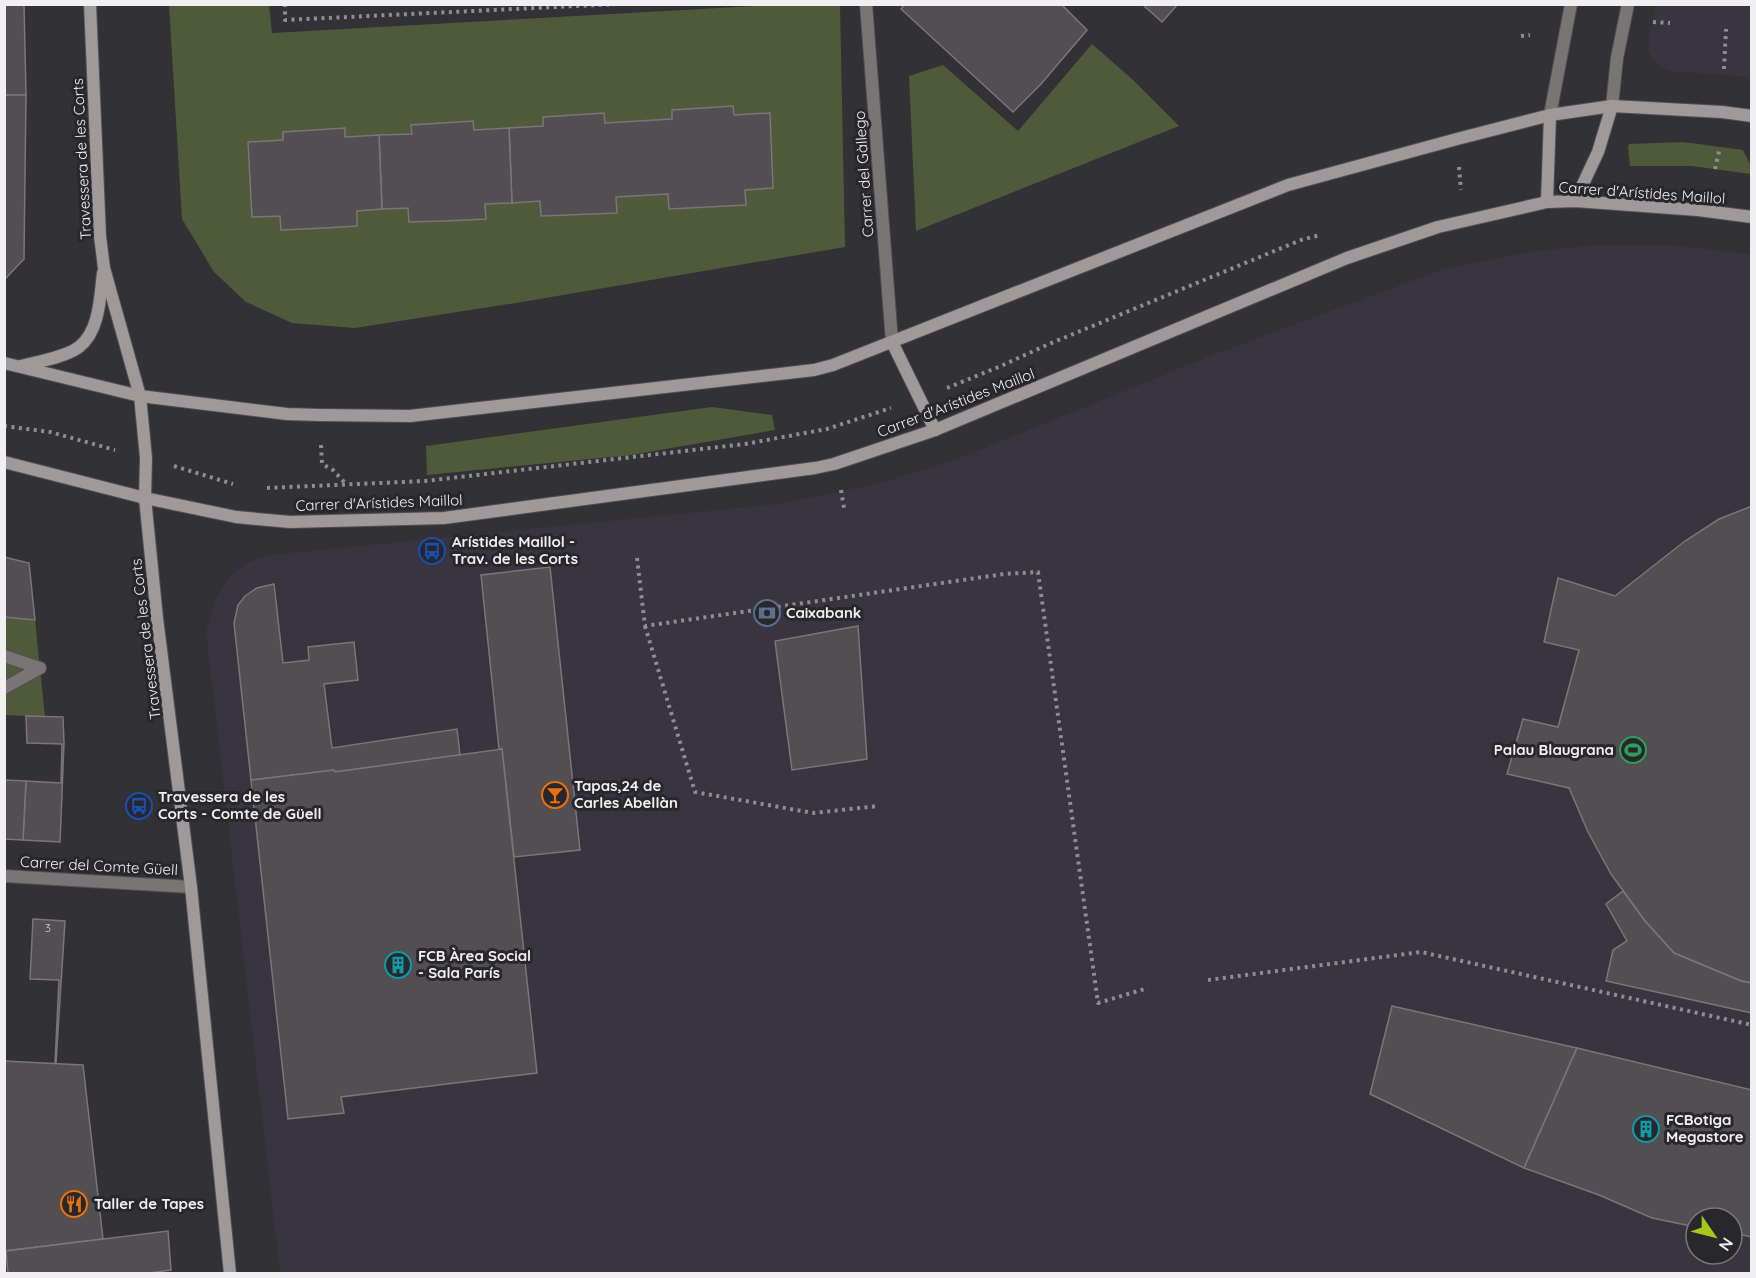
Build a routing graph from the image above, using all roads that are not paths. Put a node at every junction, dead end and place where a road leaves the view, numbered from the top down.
1 (90, 4) edge
2 (866, 4) edge
3 (1571, 4) edge
4 (1628, 4) edge
5 (1612, 106) junction
6 (1550, 115) junction
7 (1752, 116) edge
8 (1575, 201) junction
9 (1547, 202) junction
10 (1752, 217) edge
11 (104, 268) junction
12 (892, 342) junction
13 (4, 363) edge
14 (20, 367) junction
15 (140, 396) junction
16 (935, 430) junction
17 (4, 462) edge
18 (145, 498) junction
19 (4, 656) edge
20 (4, 688) edge
21 (4, 876) edge
22 (191, 887) junction
23 (230, 1274) edge

1 - 11 street, Travessera de les Corts
2 - 12 street, Carrer del Gàllego
3 - 6 street
4 - 5 street
5 - 6 street
5 - 7 street
5 - 8 street
6 - 9 street
6 - 12 street
8 - 9 street, Carrer d'Arístides Maillol
8 - 10 street, Carrer d'Arístides Maillol
9 - 16 street, Carrer d'Arístides Maillol
11 - 14 street
11 - 15 street, Travessera de les Corts
12 - 15 street
12 - 16 street
13 - 14 street
14 - 15 street
15 - 18 street, Travessera de les Corts
16 - 18 street, Carrer d'Arístides Maillol
17 - 18 street, Carrer d'Arístides Maillol
18 - 22 street, Travessera de les Corts
19 - 20 street
21 - 22 street, Carrer del Comte Güell
22 - 23 street, Travessera de les Corts

